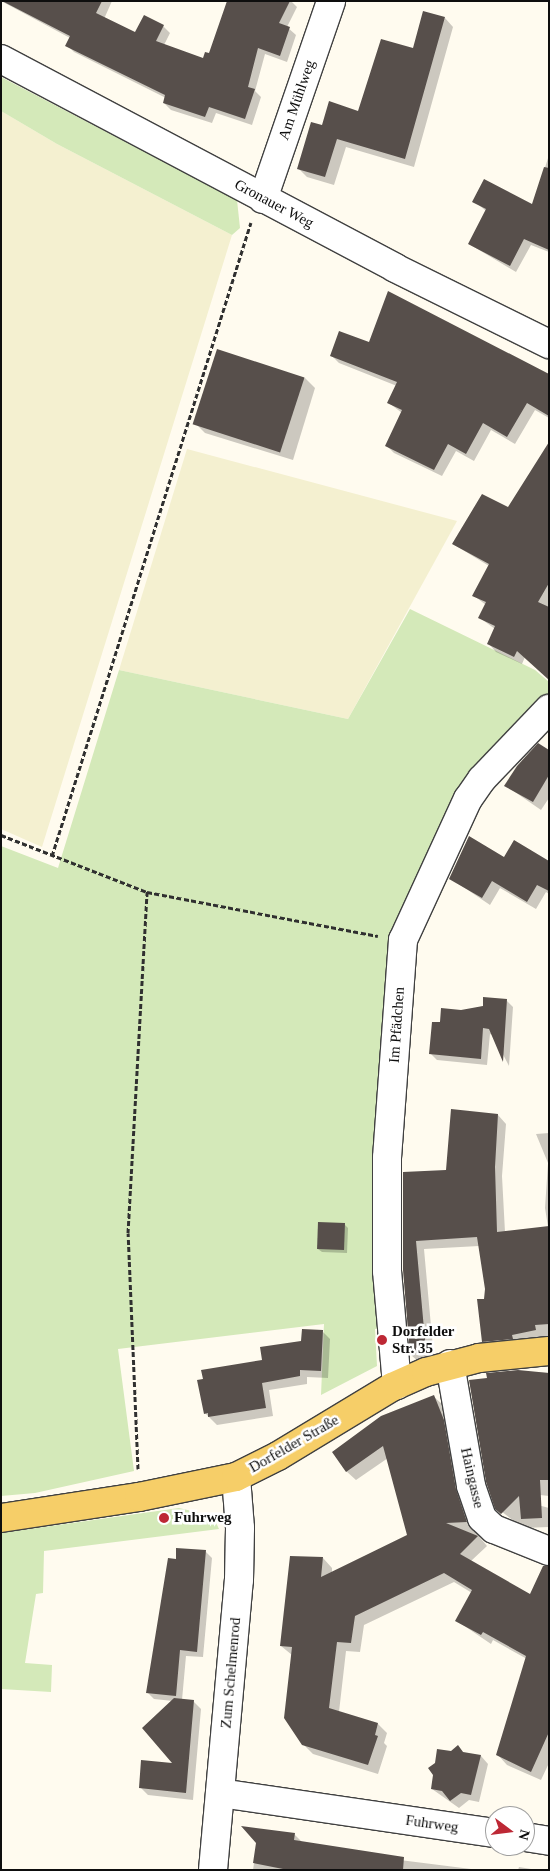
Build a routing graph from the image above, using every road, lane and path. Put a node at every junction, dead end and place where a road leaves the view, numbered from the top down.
1 (331, 1) edge
2 (1, 59) edge
3 (263, 199) junction
4 (549, 344) edge
5 (549, 708) edge
6 (1, 835) edge
7 (52, 856) junction
8 (147, 892) junction
9 (403, 940) junction
10 (549, 1351) edge
11 (450, 1364) junction
12 (397, 1385) junction
13 (236, 1477) junction
14 (139, 1497) junction
15 (1, 1518) edge
16 (549, 1551) edge
17 (220, 1793) junction
18 (485, 1832) edge
19 (535, 1839) edge
20 (549, 1841) edge
21 (213, 1870) edge

1 - 3 street, Am Mühlweg
2 - 3 street, Gronauer Weg
3 - 4 street, Gronauer Weg
3 - 7 path
5 - 9 street, Im Pfädchen
6 - 7 path
7 - 8 path
8 - 9 path
8 - 14 path
9 - 12 street, Im Pfädchen
10 - 11 main road, Dorfelder Straße
11 - 12 main road, Dorfelder Straße
11 - 16 street, Haingasse
12 - 13 main road, Dorfelder Straße
13 - 14 main road, Dorfelder Straße
13 - 17 street, Zum Schelmenrod
14 - 15 main road, Dorfelder Straße
17 - 18 street, Fuhrweg
17 - 21 street, Zum Schelmenrod
19 - 20 street

